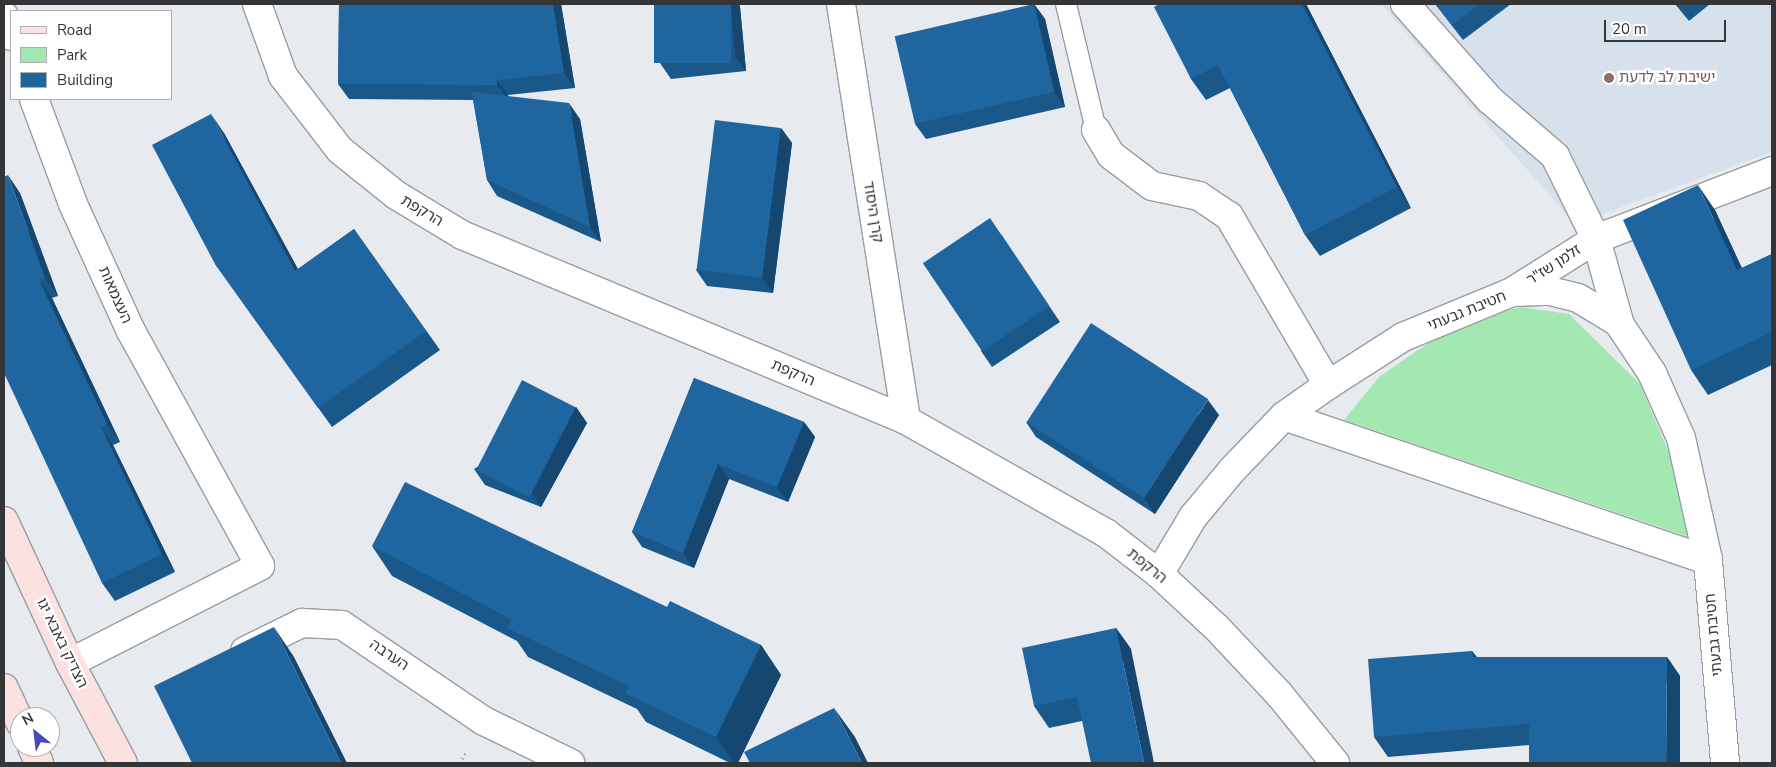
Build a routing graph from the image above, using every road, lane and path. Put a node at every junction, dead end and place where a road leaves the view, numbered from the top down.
1 (257, 4) edge
2 (841, 4) edge
3 (1066, 4) edge
4 (1405, 4) edge
5 (4, 16) edge
6 (10, 33) edge
7 (34, 100) edge
8 (1096, 130) joint
9 (1772, 171) edge
10 (1596, 239) junction
11 (1512, 292) junction
12 (1620, 325) junction
13 (1328, 385) junction
14 (1284, 416) junction
15 (906, 420) junction
16 (4, 521) edge
17 (1708, 560) junction
18 (1160, 574) junction
19 (225, 661) edge
20 (70, 663) junction
21 (4, 688) edge
22 (13, 707) edge
23 (123, 763) edge
24 (570, 763) edge
25 (1335, 763) edge
26 (1725, 763) edge

1 - 15 street, הרקפת
2 - 15 street, קרן היסוד
3 - 8 lane
4 - 10 street
5 - 6 street
7 - 20 street, העצמאות
8 - 13 street
9 - 10 street, זלמן שז"ר
10 - 11 street, זלמן שז"ר
10 - 12 street, זלמן שז"ר
11 - 12 street, חטיבת גבעתי
11 - 13 street, חטיבת גבעתי
12 - 17 street, חטיבת גבעתי
13 - 14 street, חטיבת גבעתי
14 - 17 street
14 - 18 street, חטיבת גבעתי
15 - 18 street, הרקפת
16 - 20 main road, הצדיק באבא יגו
17 - 26 street, חטיבת גבעתי
18 - 25 street, הרקפת
19 - 24 street, הערבה
20 - 23 main road, הצדיק באבא יגו
21 - 22 main road

